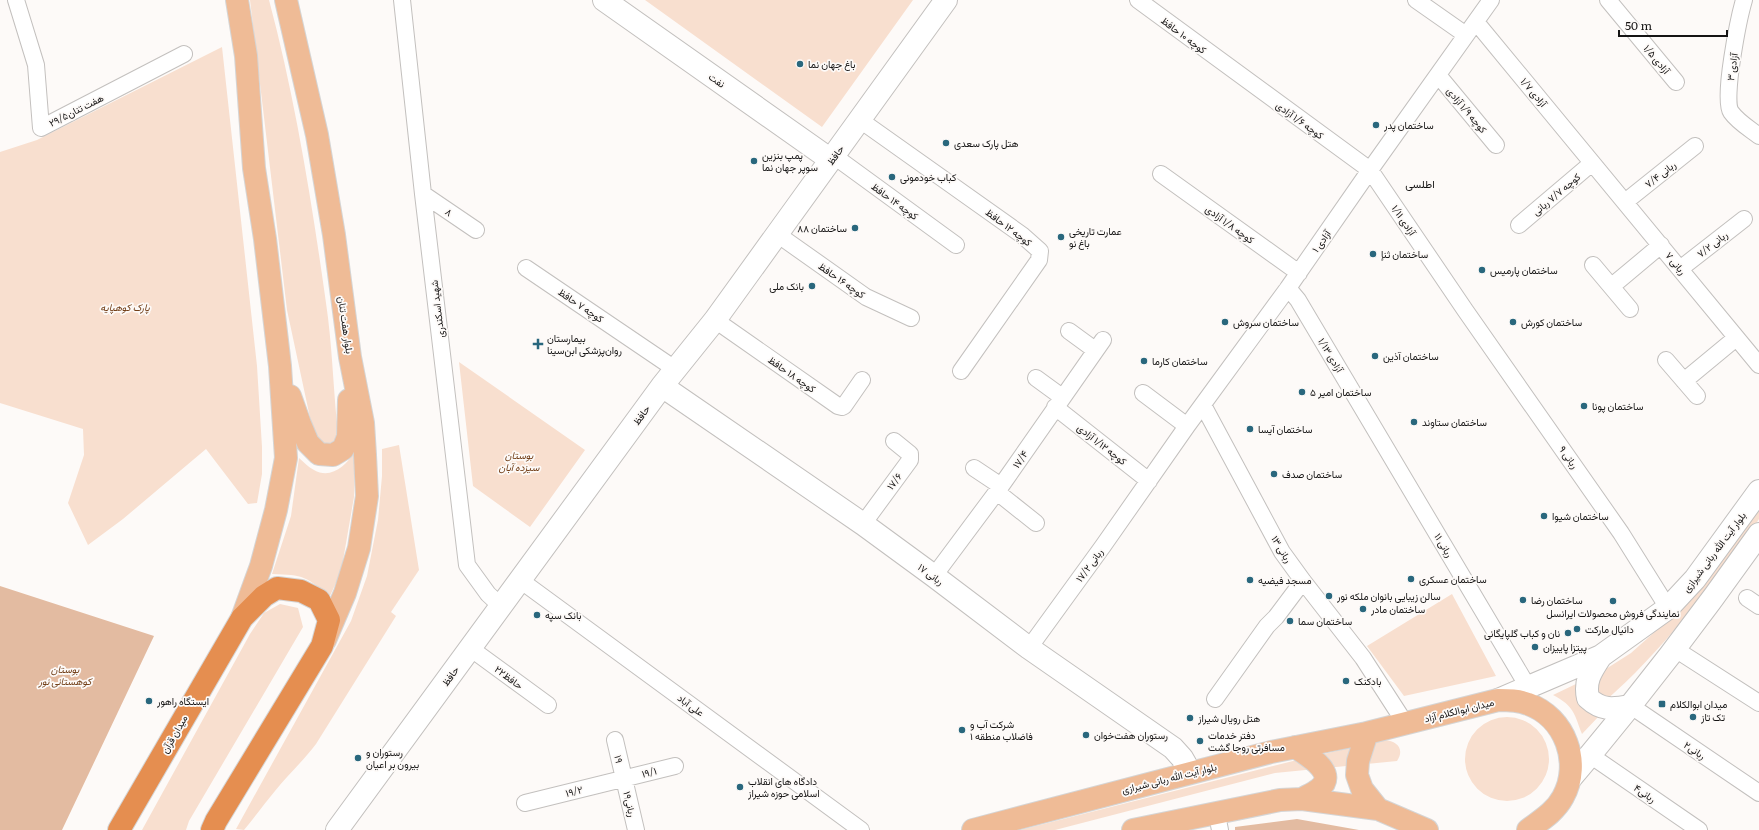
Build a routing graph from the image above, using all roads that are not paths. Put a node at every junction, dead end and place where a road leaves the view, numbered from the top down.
1 (16, 0) edge
2 (237, 0) edge
3 (286, 0) edge
4 (402, 0) edge
5 (604, 0) edge
6 (946, 0) edge
7 (1138, 0) edge
8 (1416, 0) edge
9 (1491, 0) edge
10 (1608, 0) edge
11 (1744, 0) edge
12 (1476, 22) junction
13 (1466, 35) junction
14 (184, 54) dead end
15 (1230, 70) joint
16 (1438, 75) junction
17 (1676, 82) dead end
18 (860, 120) junction
19 (1759, 136) edge
20 (1496, 145) dead end
21 (1695, 146) dead end
22 (832, 158) junction
23 (1592, 163) junction
24 (1370, 170) junction
25 (1161, 174) dead end
26 (423, 194) junction
27 (1625, 202) junction
28 (1744, 219) dead end
29 (1519, 225) dead end
30 (476, 230) dead end
31 (777, 234) junction
32 (956, 245) dead end
33 (1661, 245) junction
34 (1593, 265) dead end
35 (526, 268) dead end
36 (1680, 268) junction
37 (1299, 273) junction
38 (1612, 286) junction
39 (1288, 288) junction
40 (1630, 309) dead end
41 (1465, 310) joint
42 (911, 318) dead end
43 (715, 320) junction
44 (1069, 331) dead end
45 (1736, 338) junction
46 (350, 357) junction
47 (1666, 360) dead end
48 (1759, 365) edge
49 (280, 366) junction
50 (675, 369) junction
51 (961, 371) dead end
52 (1036, 378) dead end
53 (862, 380) dead end
54 (1684, 381) junction
55 (662, 386) junction
56 (1143, 393) dead end
57 (1697, 396) dead end
58 (1058, 402) junction
59 (1203, 405) junction
60 (1186, 426) junction
61 (894, 441) dead end
62 (1384, 444) joint
63 (974, 468) dead end
64 (1149, 481) junction
65 (999, 489) junction
66 (1759, 491) edge
67 (1036, 523) dead end
68 (862, 524) junction
69 (1759, 534) edge
70 (934, 576) junction
71 (520, 580) junction
72 (1303, 581) junction
73 (501, 606) junction
74 (1668, 608) junction
75 (242, 618) junction
76 (322, 646) junction
77 (470, 648) junction
78 (1029, 648) junction
79 (1675, 649) junction
80 (1601, 656) junction
81 (1528, 687) junction
82 (1215, 699) dead end
83 (1498, 700) junction
84 (1759, 703) edge
85 (548, 705) dead end
86 (1631, 706) junction
87 (1405, 723) junction
88 (1367, 733) junction
89 (615, 740) dead end
90 (1295, 747) junction
91 (1590, 755) junction
92 (675, 766) dead end
93 (1190, 772) junction
94 (624, 779) junction
95 (1570, 779) junction
96 (1759, 793) edge
97 (1302, 799) junction
98 (525, 803) dead end
99 (1378, 809) junction
100 (1556, 821) edge
101 (1217, 822) edge
102 (214, 827) edge
103 (119, 830) edge
104 (337, 830) edge
105 (636, 830) edge
106 (861, 830) edge
107 (972, 830) edge
108 (1133, 830) edge
109 (1427, 830) edge
110 (1528, 830) edge
111 (1699, 830) edge

1 - 14 street, ۲۹/۵هفت تنان
2 - 49 main road
3 - 46 main road, بلوار هفت تنان
4 - 26 street, شهید اسکندری
5 - 22 main road, نفت
6 - 18 main road, حافظ
7 - 15 street, کوچه ۱۰ حافظ
8 - 13 street
9 - 12 street, آزادی ۱
10 - 17 street, آزادی ۱/۵
11 - 19 street, ۳ آزادی
12 - 13 street, آزادی ۱
12 - 23 street, آزادی ۱/۷
13 - 16 street, آزادی ۱
15 - 24 street, کوچه ۱/۶ آزادی
16 - 20 street, کوچه ۱/۹ آزادی
16 - 24 street, آزادی ۱
18 - 22 main road, حافظ
18 - 51 street, کوچه ۱۲ حافظ
21 - 27 street, ربانی ۷/۴
22 - 31 main road, حافظ
22 - 32 street, کوچه ۱۴ حافظ
23 - 27 street, ربانی ۷
23 - 29 street, کوچه ۷/۷ ربانی
24 - 37 street, آزادی ۱
24 - 41 street, آزادی ۱/۱۱
25 - 37 street, کوچه ۱/۸ آزادی
26 - 30 street, ۸
26 - 73 street, شهید اسکندری
27 - 33 street, ربانی ۷
28 - 36 street, ربانی ۷/۲
31 - 42 street, کوچه ۱۶ حافظ
31 - 43 main road, حافظ
33 - 36 street, ربانی ۷
33 - 38 street
34 - 38 street
35 - 50 street, کوچه ۷ حافظ
36 - 45 street, ربانی ۷
37 - 39 street, آزادی ۱
38 - 40 street
39 - 59 street, آزادی ۱
39 - 62 street, آزادی ۱/۱۳
41 - 74 street, ربانی ۹
43 - 50 main road, حافظ
43 - 53 street, کوچه ۱۸ حافظ
44 - 58 street, ۱۷/۴
45 - 48 street, ربانی ۷
45 - 54 street
46 - 49 main road
46 - 76 main road, بلوار هفت تنان
47 - 54 street
49 - 75 main road
50 - 55 main road, حافظ
52 - 58 street, کوچه ۱/۱۲ آزادی
54 - 57 street
55 - 68 main road, ربانی ۱۷
55 - 71 main road, حافظ
56 - 60 street
58 - 64 street, کوچه ۱/۱۲ آزادی
58 - 65 street, ۱۷/۴
59 - 60 street, آزادی ۱
59 - 72 street, ربانی ۱۳
60 - 64 street, آزادی ۱
61 - 68 street, ۱۷/۶
62 - 81 street, ربانی ۱۱
63 - 65 street
64 - 78 street, ربانی ۱۷/۲
65 - 67 street
65 - 70 street, ۱۷/۴
66 - 74 main road, بلوار آیت الله ربانی شیرازی
68 - 70 main road, ربانی ۱۷
69 - 79 main road
70 - 78 main road, ربانی ۱۷
71 - 73 main road, حافظ
71 - 106 street, علی آباد
72 - 82 street
72 - 87 street, ربانی ۱۳
73 - 77 main road, حافظ
74 - 80 main road, بلوار آیت الله ربانی شیرازی
75 - 76 highway, میدان قرآن
75 - 103 highway, میدان قرآن
76 - 102 highway
77 - 85 street, حافظ۲۲
77 - 104 main road, حافظ
78 - 93 main road, ربانی ۱۷
79 - 84 street
79 - 86 main road
80 - 81 main road, بلوار آیت الله ربانی شیرازی
80 - 86 main road
81 - 83 main road, بلوار آیت الله ربانی شیرازی
83 - 87 main road, میدان ابوالکلام آزاد
83 - 95 main road, میدان ابوالکلام آزاد
86 - 91 main road
86 - 96 street, ربانی۲
87 - 88 main road, میدان ابوالکلام آزاد
88 - 90 main road, بلوار آیت الله ربانی شیرازی
88 - 99 main road
89 - 94 street, ۱۹
90 - 93 main road, بلوار آیت الله ربانی شیرازی
90 - 97 main road
91 - 95 main road
91 - 111 street, ربانی۴
92 - 94 street, ۱۹/۱
93 - 107 main road, بلوار آیت الله ربانی شیرازی
94 - 98 street, ۱۹/۲
94 - 105 street, ربانی۱۹
95 - 100 main road, میدان ابوالکلام آزاد
97 - 99 main road
97 - 101 main road
99 - 109 main road
100 - 110 main road, میدان ابوالکلام آزاد
101 - 108 main road

